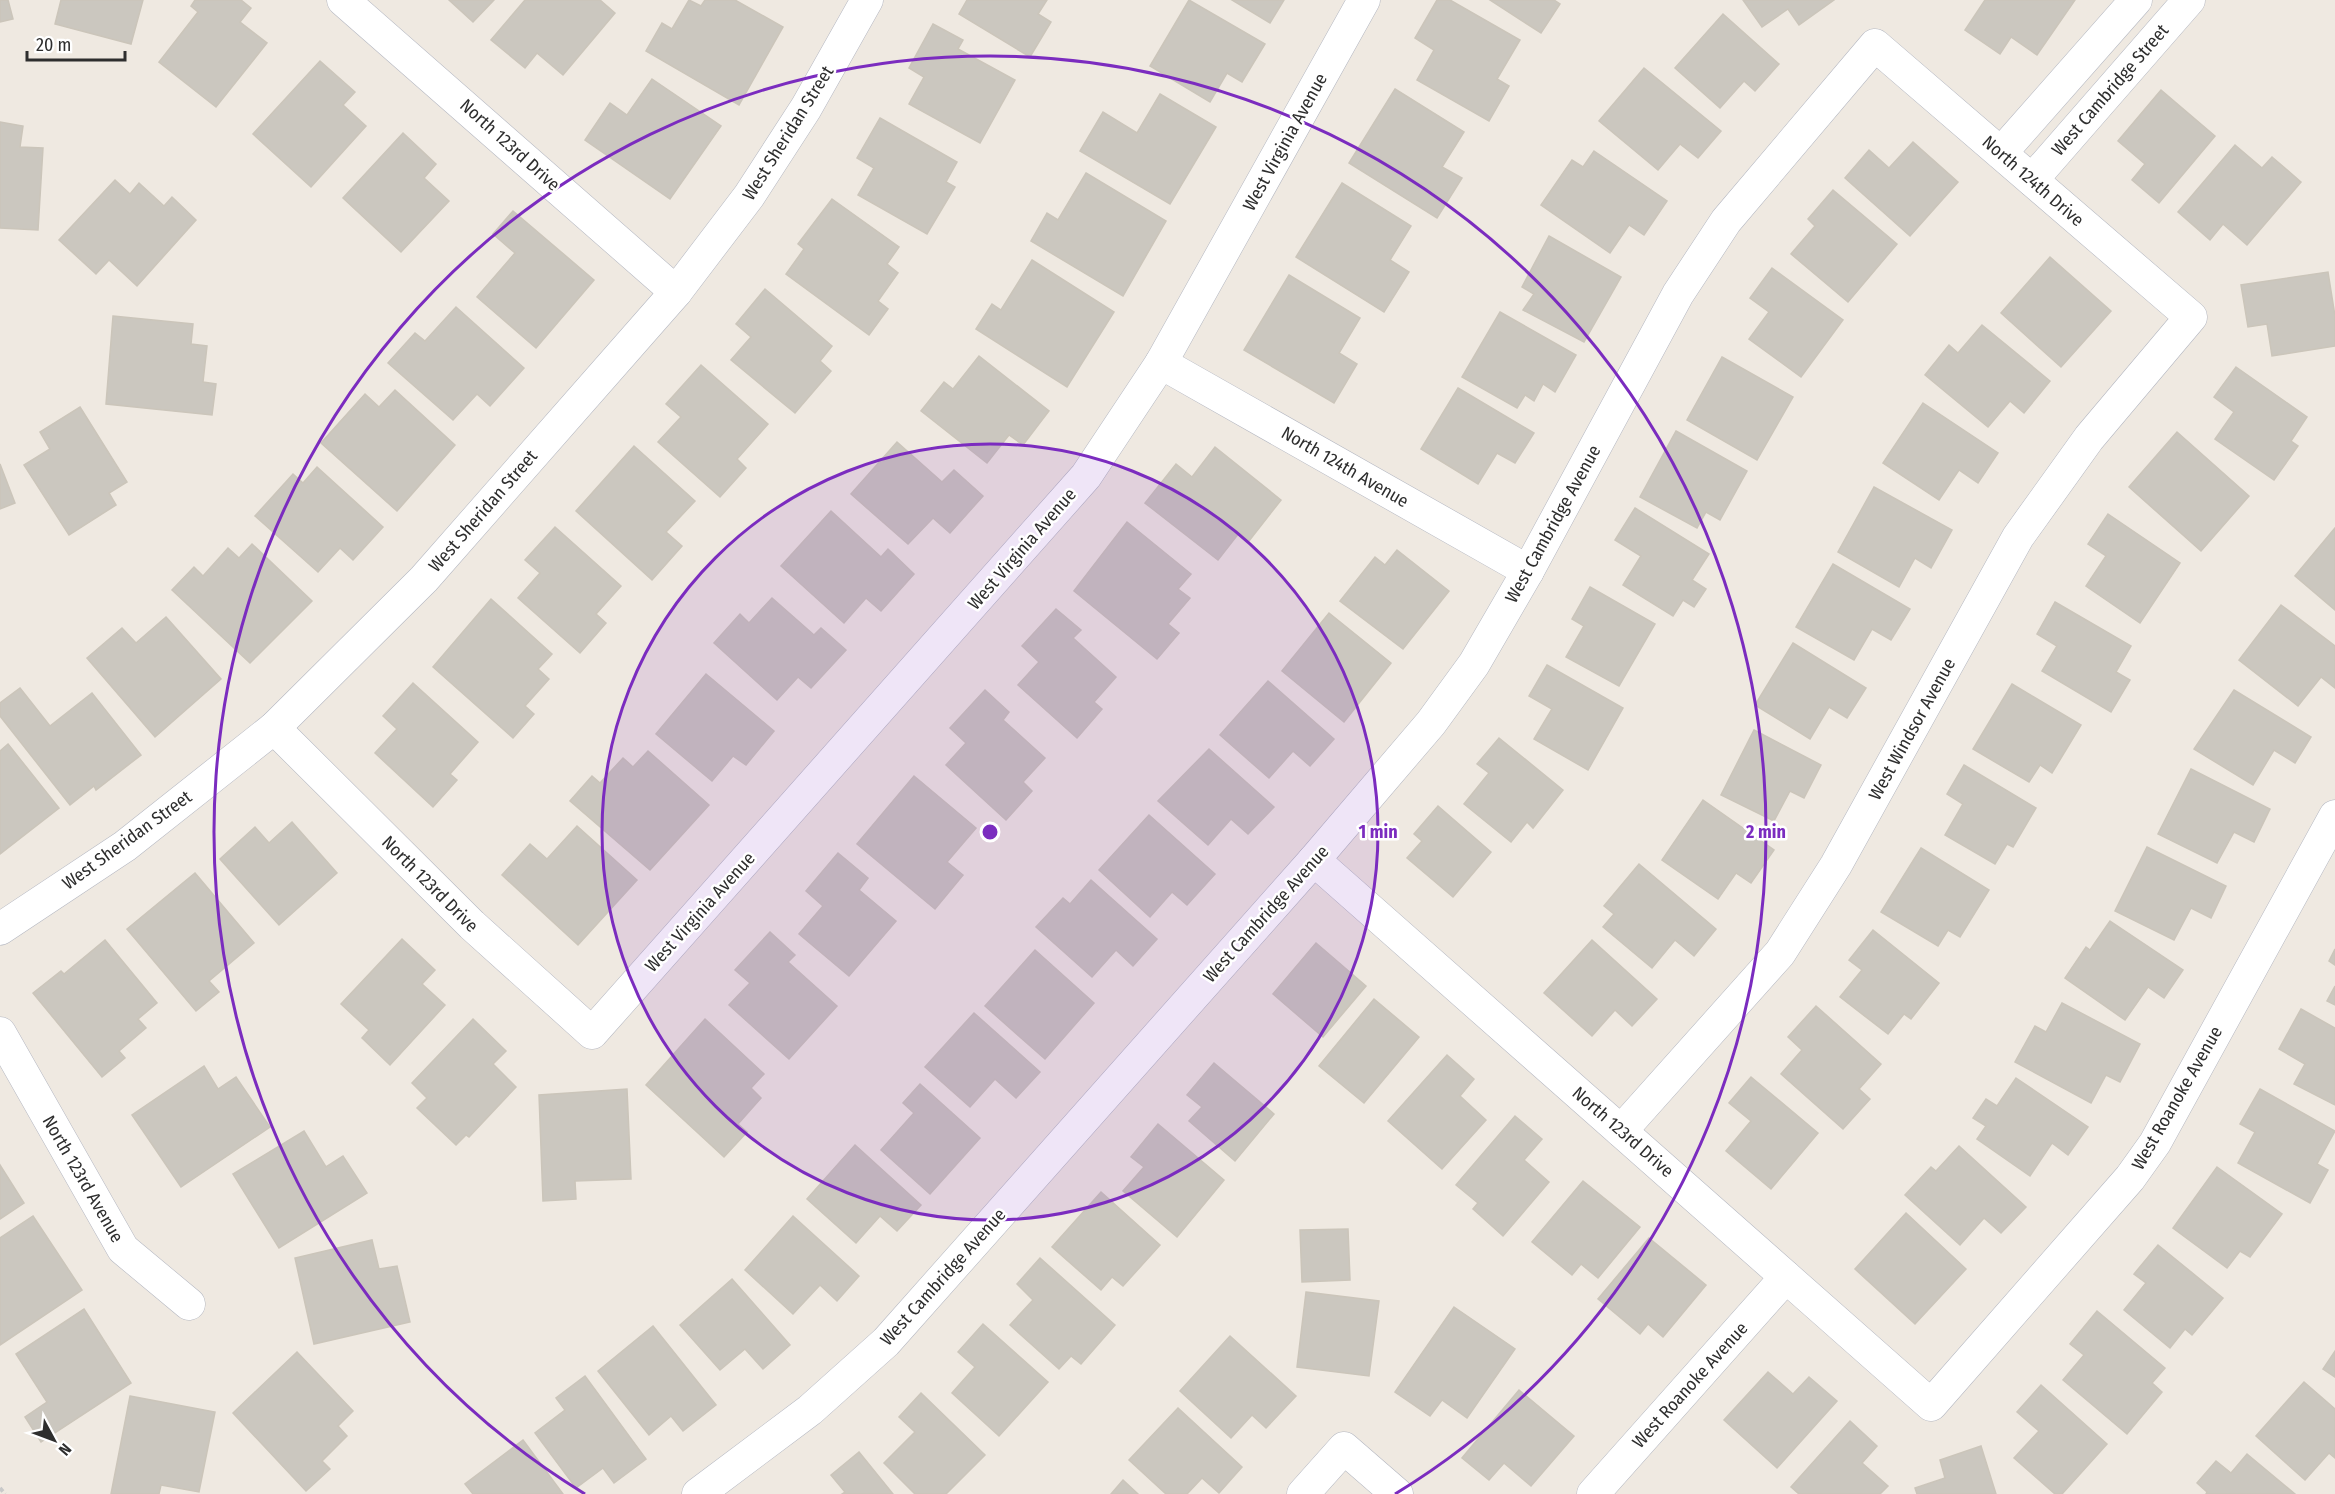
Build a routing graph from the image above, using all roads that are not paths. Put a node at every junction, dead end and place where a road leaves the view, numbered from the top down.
1 (343, 0) edge
2 (867, 0) edge
3 (1364, 0) edge
4 (2136, 0) edge
5 (2189, 0) edge
6 (1875, 45) joint
7 (2001, 153) junction
8 (2032, 180) junction
9 (676, 292) junction
10 (2191, 317) joint
11 (1161, 363) junction
12 (1528, 571) junction
13 (274, 728) junction
14 (2335, 816) edge
15 (1314, 860) junction
16 (0, 928) edge
17 (0, 1033) edge
18 (592, 1033) joint
19 (1621, 1131) junction
20 (1786, 1277) junction
21 (189, 1304) dead end
22 (1931, 1405) joint
23 (698, 1494) edge
24 (1303, 1494) edge
25 (1398, 1494) edge
26 (1593, 1494) edge

1 - 9 street, North 123rd Drive
2 - 9 street, West Sheridan Street
3 - 11 street, West Virginia Avenue
4 - 7 street
5 - 8 street, West Cambridge Street
6 - 7 street, North 124th Drive
6 - 12 street, West Cambridge Avenue
7 - 8 street, North 124th Drive
8 - 10 street, North 124th Drive
9 - 13 street, West Sheridan Street
10 - 19 street, West Windsor Avenue
11 - 12 street, North 124th Avenue
11 - 18 street, West Virginia Avenue
12 - 15 street, West Cambridge Avenue
13 - 16 street, West Sheridan Street
13 - 18 street, North 123rd Drive
14 - 22 street, West Roanoke Avenue
15 - 19 street, North 123rd Drive
15 - 23 street, West Cambridge Avenue
17 - 21 street, North 123rd Avenue
19 - 20 street, North 123rd Drive
20 - 22 street, North 123rd Drive
20 - 26 street, West Roanoke Avenue
24 - 25 street

